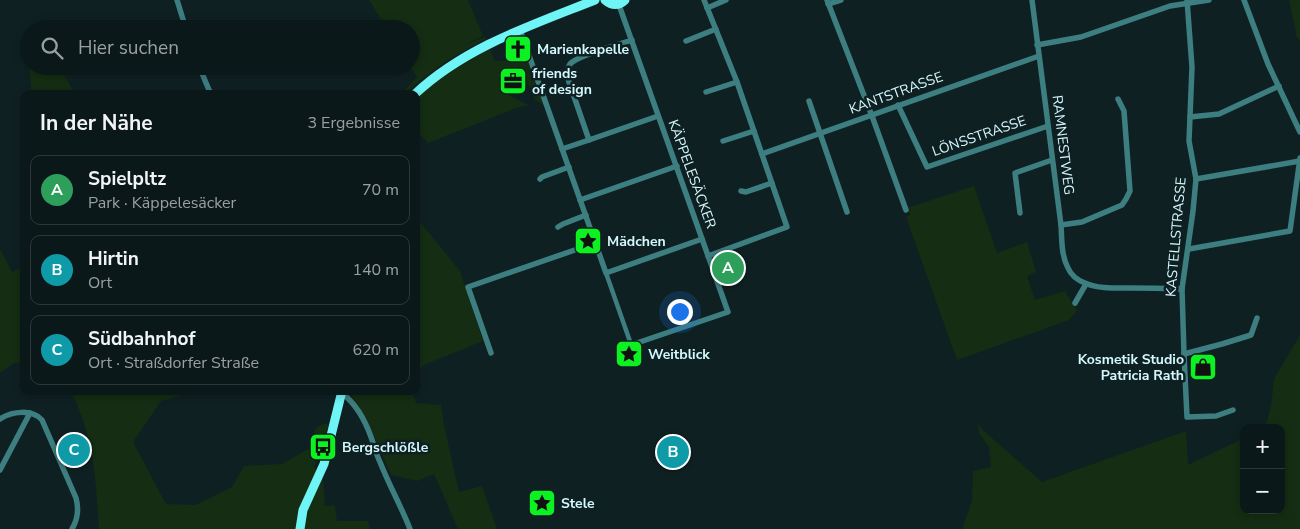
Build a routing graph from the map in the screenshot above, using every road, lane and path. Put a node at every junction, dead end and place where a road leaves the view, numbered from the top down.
1 (177, 0) edge
2 (595, 0) edge
3 (605, 0) edge
4 (704, 0) edge
5 (726, 0) edge
6 (841, 0) edge
7 (1032, 0) edge
8 (1209, 0) edge
9 (1244, 0) edge
10 (622, 2) edge
11 (828, 2) edge
12 (1188, 2) edge
13 (708, 8) junction
14 (183, 20) edge
15 (520, 30) junction
16 (716, 30) junction
17 (632, 40) junction
18 (686, 41) dead end
19 (1038, 46) junction
20 (1039, 56) junction
21 (203, 75) edge
22 (737, 82) junction
23 (1279, 86) junction
24 (209, 90) edge
25 (420, 90) edge
26 (706, 92) dead end
27 (1118, 99) dead end
28 (809, 101) dead end
29 (898, 105) junction
30 (658, 116) junction
31 (872, 116) junction
32 (1190, 117) junction
33 (1048, 126) junction
34 (754, 131) junction
35 (1300, 132) edge
36 (820, 133) junction
37 (589, 140) junction
38 (723, 141) dead end
39 (562, 150) junction
40 (762, 154) junction
41 (1300, 159) edge
42 (1052, 160) junction
43 (677, 166) junction
44 (569, 167) junction
45 (540, 179) dead end
46 (1196, 179) junction
47 (772, 183) junction
48 (742, 191) dead end
49 (580, 200) junction
50 (906, 210) dead end
51 (847, 212) dead end
52 (1020, 213) dead end
53 (586, 215) junction
54 (1061, 225) junction
55 (558, 228) dead end
56 (702, 239) junction
57 (595, 243) junction
58 (1189, 249) junction
59 (708, 256) junction
60 (606, 273) junction
61 (1086, 284) junction
62 (1182, 288) junction
63 (1075, 303) dead end
64 (1257, 318) dead end
65 (632, 348) joint
66 (490, 353) dead end
67 (1184, 354) junction
68 (341, 395) edge
69 (345, 395) edge
70 (1233, 410) dead end
71 (30, 413) junction
72 (0, 419) edge
73 (0, 470) edge
74 (72, 529) edge
75 (300, 529) edge
76 (410, 529) edge

1 - 14 street
2 - 15 main road
3 - 10 main road
4 - 13 street
5 - 13 street
6 - 11 street
7 - 19 street, RAMNESTWEG
8 - 12 street
9 - 23 street
10 - 17 street, KÄPPELESÄCKER
11 - 31 street
12 - 19 street
12 - 32 street, KASTELLSTRASSE
13 - 16 street
15 - 25 main road
15 - 39 street
16 - 18 street
16 - 22 street
17 - 30 street, KÄPPELESÄCKER
17 - 37 street
19 - 20 street, RAMNESTWEG
20 - 29 street, KANTSTRASSE
20 - 33 street, RAMNESTWEG
21 - 24 street
22 - 26 street
22 - 34 street
23 - 32 street
23 - 35 street
27 - 54 street
28 - 36 street
29 - 31 street, KANTSTRASSE
29 - 33 street, LÖNSSTRASSE
30 - 37 street
30 - 43 street, KÄPPELESÄCKER
31 - 36 street, KANTSTRASSE
31 - 50 street
32 - 46 street, KASTELLSTRASSE
33 - 42 street, RAMNESTWEG
34 - 38 street
34 - 40 street
36 - 40 street, KANTSTRASSE
36 - 51 street
37 - 39 street
39 - 44 street
40 - 47 street
41 - 46 street
41 - 58 street
42 - 52 street
42 - 54 street, RAMNESTWEG
43 - 49 street
43 - 56 street, KÄPPELESÄCKER
44 - 45 street
44 - 49 street
46 - 58 street, KASTELLSTRASSE
47 - 48 street
47 - 59 street
49 - 53 street
53 - 55 street
53 - 57 street
54 - 61 street, RAMNESTWEG
56 - 59 street, KÄPPELESÄCKER
56 - 60 street
57 - 60 street
57 - 66 street
58 - 62 street, KASTELLSTRASSE
59 - 65 street, KÄPPELESÄCKER
60 - 65 street
61 - 62 street
61 - 63 street
62 - 67 street, KASTELLSTRASSE
64 - 67 street
67 - 70 street, KASTELLSTRASSE
68 - 75 main road
69 - 76 street
71 - 72 street
71 - 73 street
71 - 74 street

